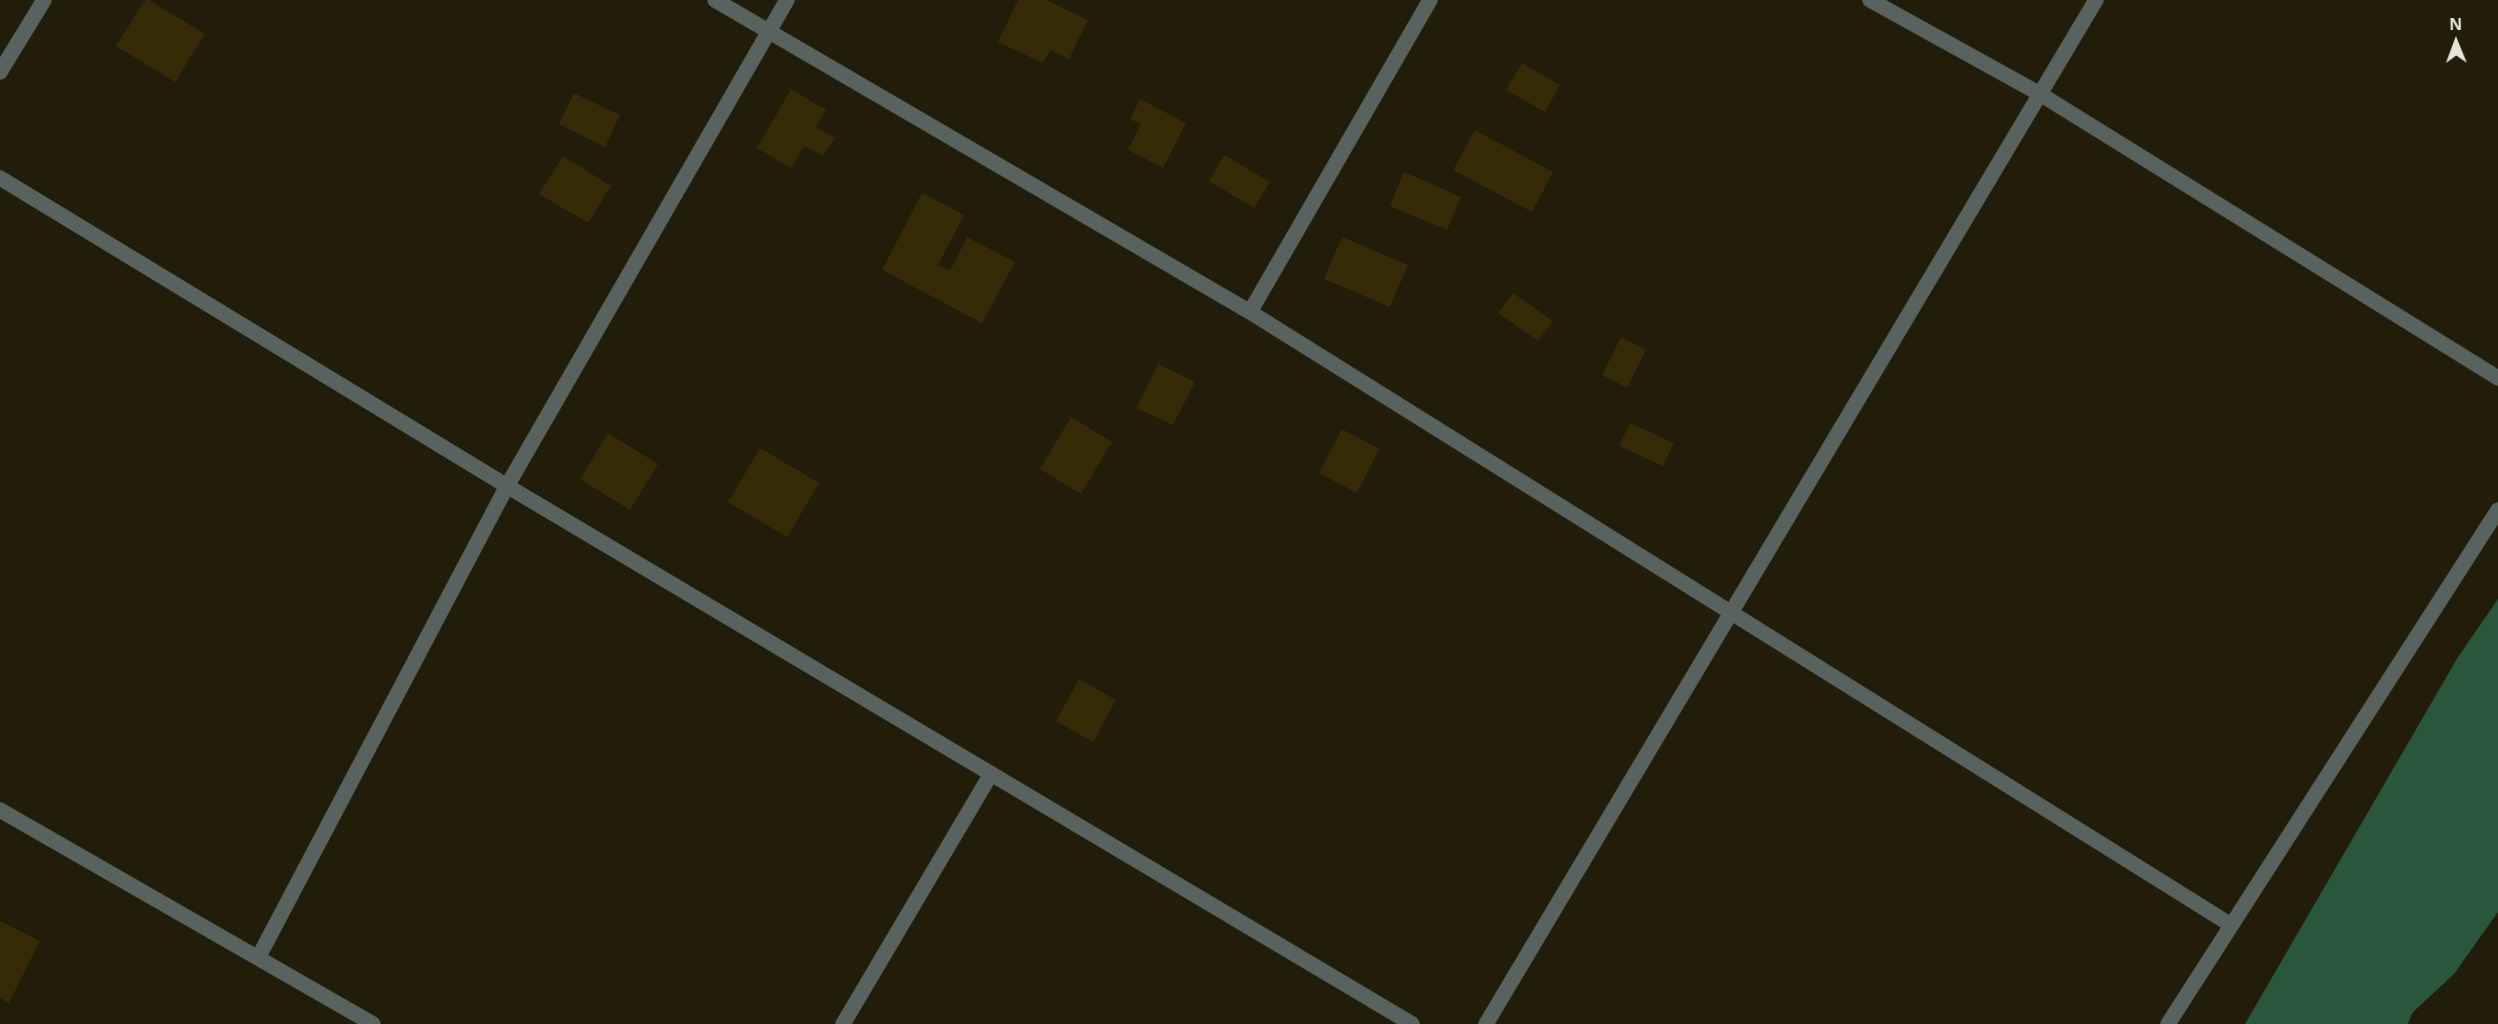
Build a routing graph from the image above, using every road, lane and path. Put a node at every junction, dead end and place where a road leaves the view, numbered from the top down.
1 (44, 0) edge
2 (715, 0) edge
3 (787, 0) edge
4 (1430, 0) edge
5 (1870, 0) edge
6 (2096, 0) edge
7 (768, 32) junction
8 (0, 72) edge
9 (2040, 94) junction
10 (0, 178) edge
11 (1250, 312) junction
12 (2498, 378) edge
13 (507, 486) junction
14 (2498, 510) edge
15 (1731, 613) junction
16 (991, 774) junction
17 (0, 810) edge
18 (2231, 925) junction
19 (258, 958) junction
20 (373, 1024) edge
21 (843, 1024) edge
22 (1412, 1024) edge
23 (1486, 1024) edge
24 (2168, 1024) edge

1 - 8 street
2 - 7 street
3 - 7 street
4 - 11 street
5 - 9 street
6 - 9 street
7 - 11 street
7 - 13 street
9 - 12 street
9 - 15 street
10 - 13 street
11 - 15 street
13 - 16 street
13 - 19 street
14 - 18 street
15 - 18 street
15 - 23 street
16 - 21 street
16 - 22 street
17 - 19 street
18 - 24 street
19 - 20 street

